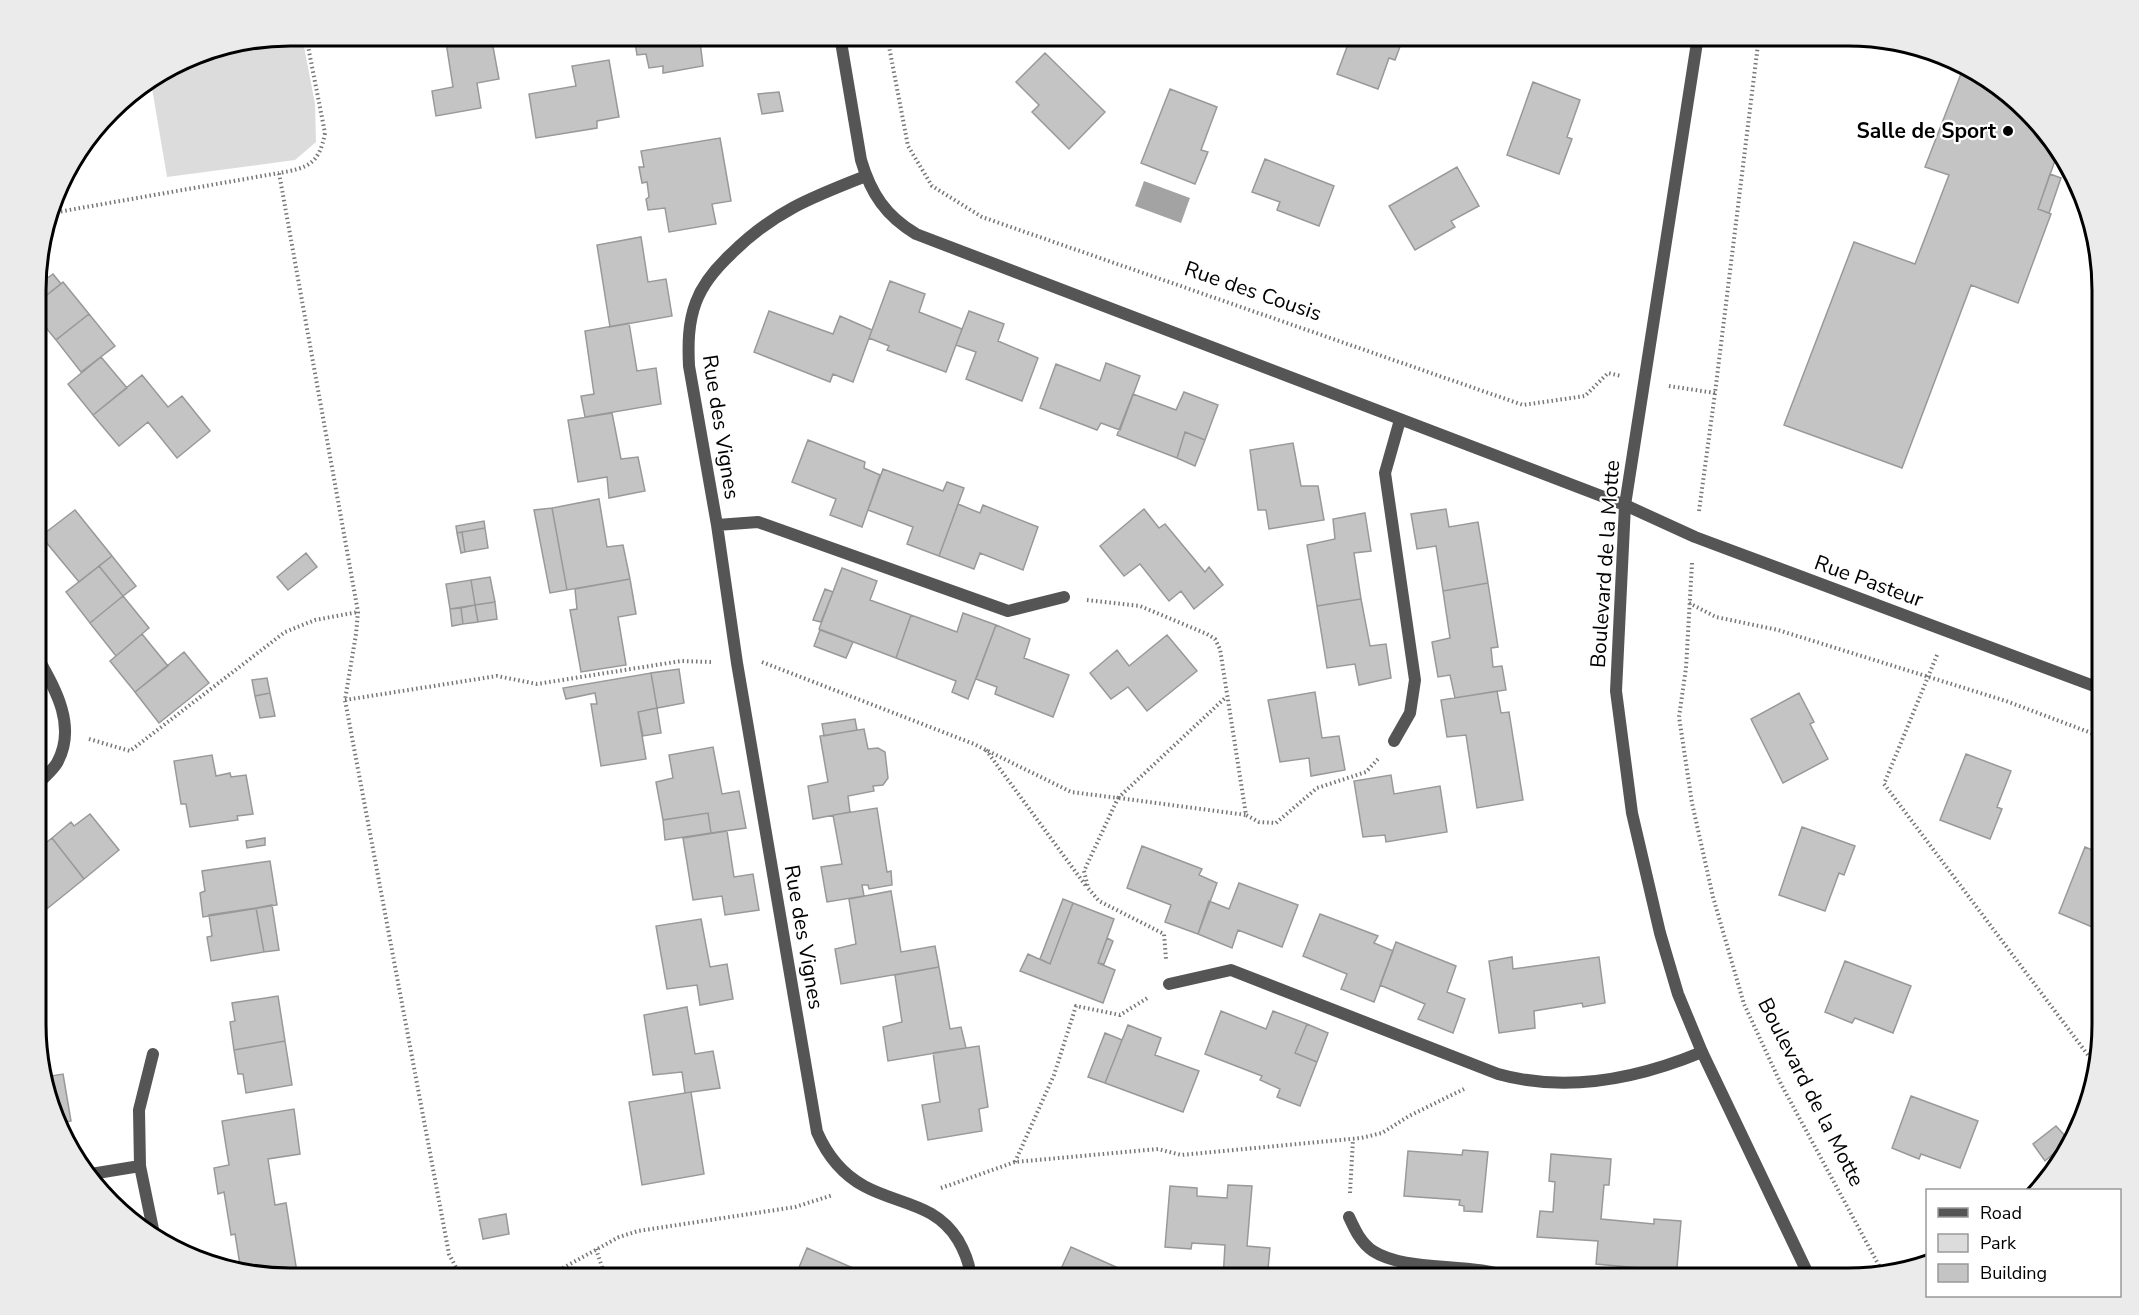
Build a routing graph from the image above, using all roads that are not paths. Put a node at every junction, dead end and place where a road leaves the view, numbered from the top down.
1 (842, 46) edge
2 (1696, 46) edge
3 (866, 177) junction
4 (1400, 420) junction
5 (1625, 505) junction
6 (717, 525) junction
7 (1064, 597) road end
8 (46, 674) edge
9 (2092, 685) edge
10 (1394, 741) road end
11 (46, 776) edge
12 (1169, 984) road end
13 (1702, 1053) junction
14 (153, 1054) dead end
15 (140, 1166) junction
16 (97, 1173) edge
17 (1349, 1217) road end
18 (152, 1225) edge
19 (968, 1268) edge
20 (1470, 1268) edge
21 (1805, 1268) edge

1 - 3 street
2 - 5 street, Boulevard de la Motte
3 - 4 street
3 - 6 street, Rue des Vignes
4 - 5 street
4 - 10 street
5 - 9 street, Rue Pasteur
5 - 13 street, Boulevard de la Motte
6 - 7 street, Rue des Vignes
6 - 19 street, Rue des Vignes
8 - 11 street
12 - 13 street
13 - 21 street, Boulevard de la Motte
14 - 15 street
15 - 16 street
15 - 18 street
17 - 20 street

